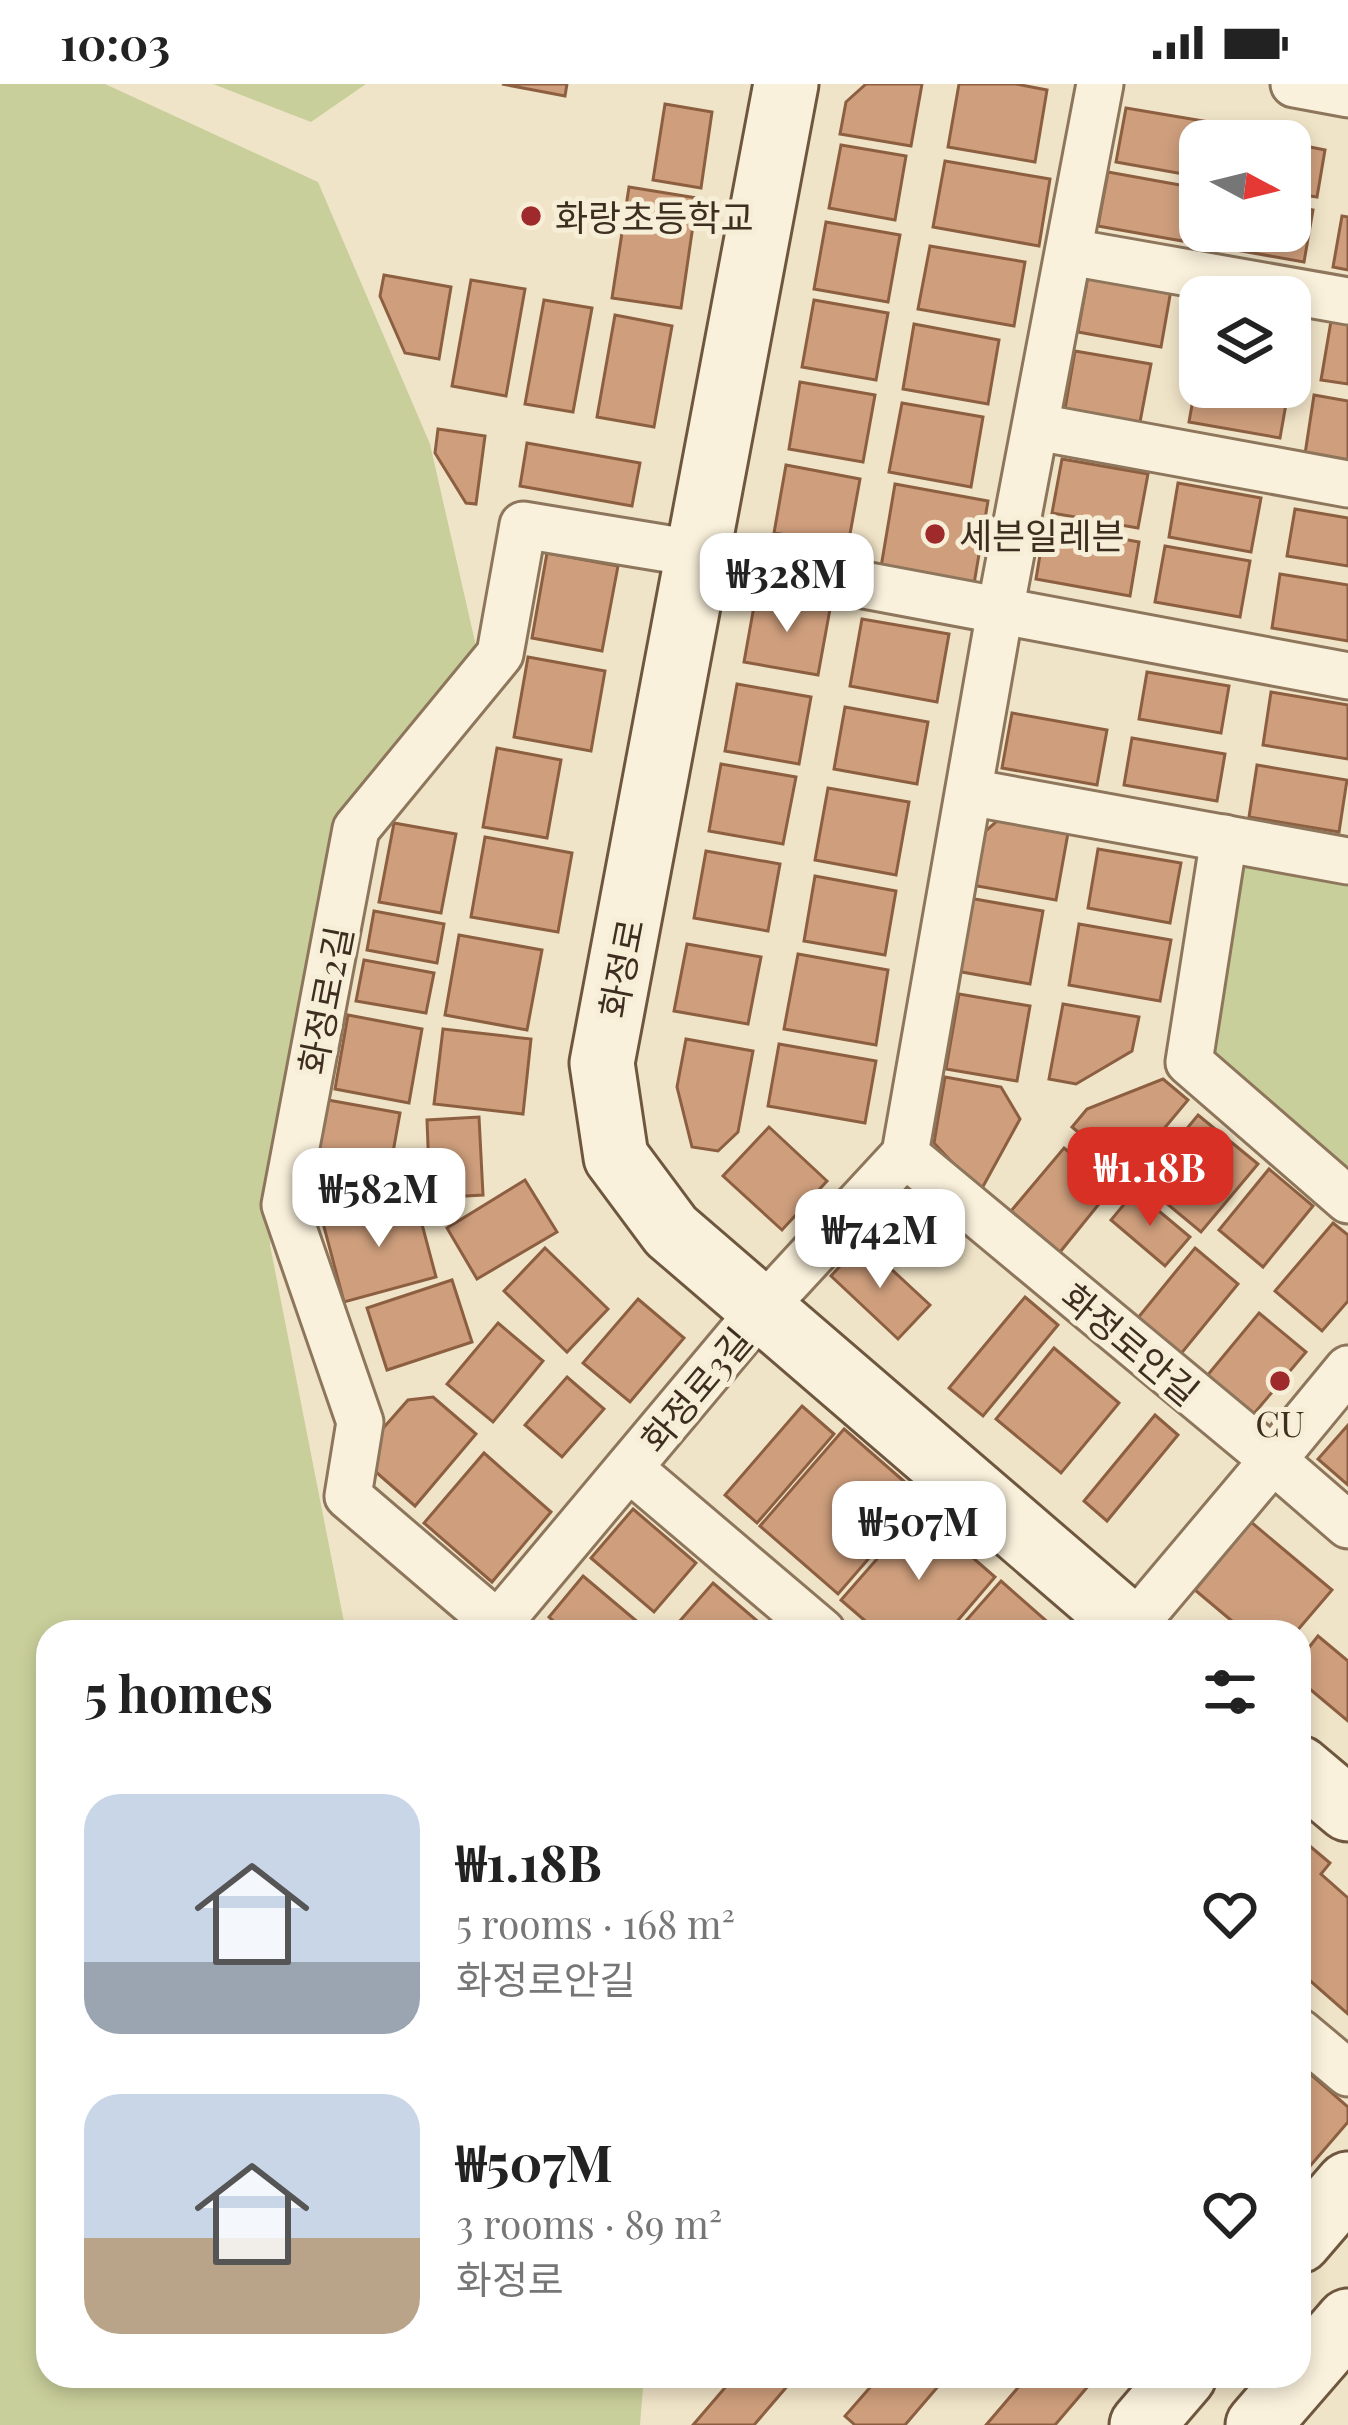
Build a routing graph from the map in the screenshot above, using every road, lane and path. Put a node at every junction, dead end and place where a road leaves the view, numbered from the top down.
1 (786, 84) edge
2 (1100, 84) edge
3 (1294, 84) edge
4 (1348, 94) edge
5 (1070, 252) junction
6 (1348, 301) edge
7 (1037, 427) junction
8 (1348, 484) edge
9 (699, 554) junction
10 (1000, 611) junction
11 (1348, 676) edge
12 (969, 792) junction
13 (1224, 838) junction
14 (1348, 861) edge
15 (905, 1154) junction
16 (1348, 1200) edge
17 (761, 1310) junction
18 (1348, 1369) edge
19 (1273, 1460) junction
20 (629, 1468) junction
21 (1348, 1525) edge
22 (488, 1620) edge
23 (505, 1620) edge
24 (808, 1620) edge
25 (1120, 1620) edge
26 (1140, 1620) edge
27 (1311, 1778) edge
28 (1348, 1809) edge
29 (1311, 2042) edge
30 (1348, 2073) edge
31 (1348, 2184) edge
32 (1311, 2227) edge
33 (1348, 2321) edge
34 (1311, 2364) edge
35 (1174, 2388) edge
36 (1290, 2388) edge
37 (1142, 2425) edge
38 (1258, 2425) edge

1 - 9 street, 화정로
2 - 5 street
3 - 4 street
5 - 6 street
5 - 7 street
7 - 8 street
7 - 10 street
9 - 10 street
9 - 17 street, 화정로
9 - 22 street, 화정로2길
10 - 11 street
10 - 12 street
12 - 13 street
12 - 15 street
13 - 14 street
13 - 16 street
15 - 17 street, 화정로3길
15 - 19 street, 화정로안길
17 - 20 street, 화정로3길
17 - 25 street, 화정로
18 - 19 street
19 - 21 street, 화정로안길
19 - 26 street
20 - 23 street, 화정로3길
20 - 24 street, 화정로3길
27 - 28 street
29 - 30 street
31 - 32 street
33 - 34 street
35 - 37 street
36 - 38 street

